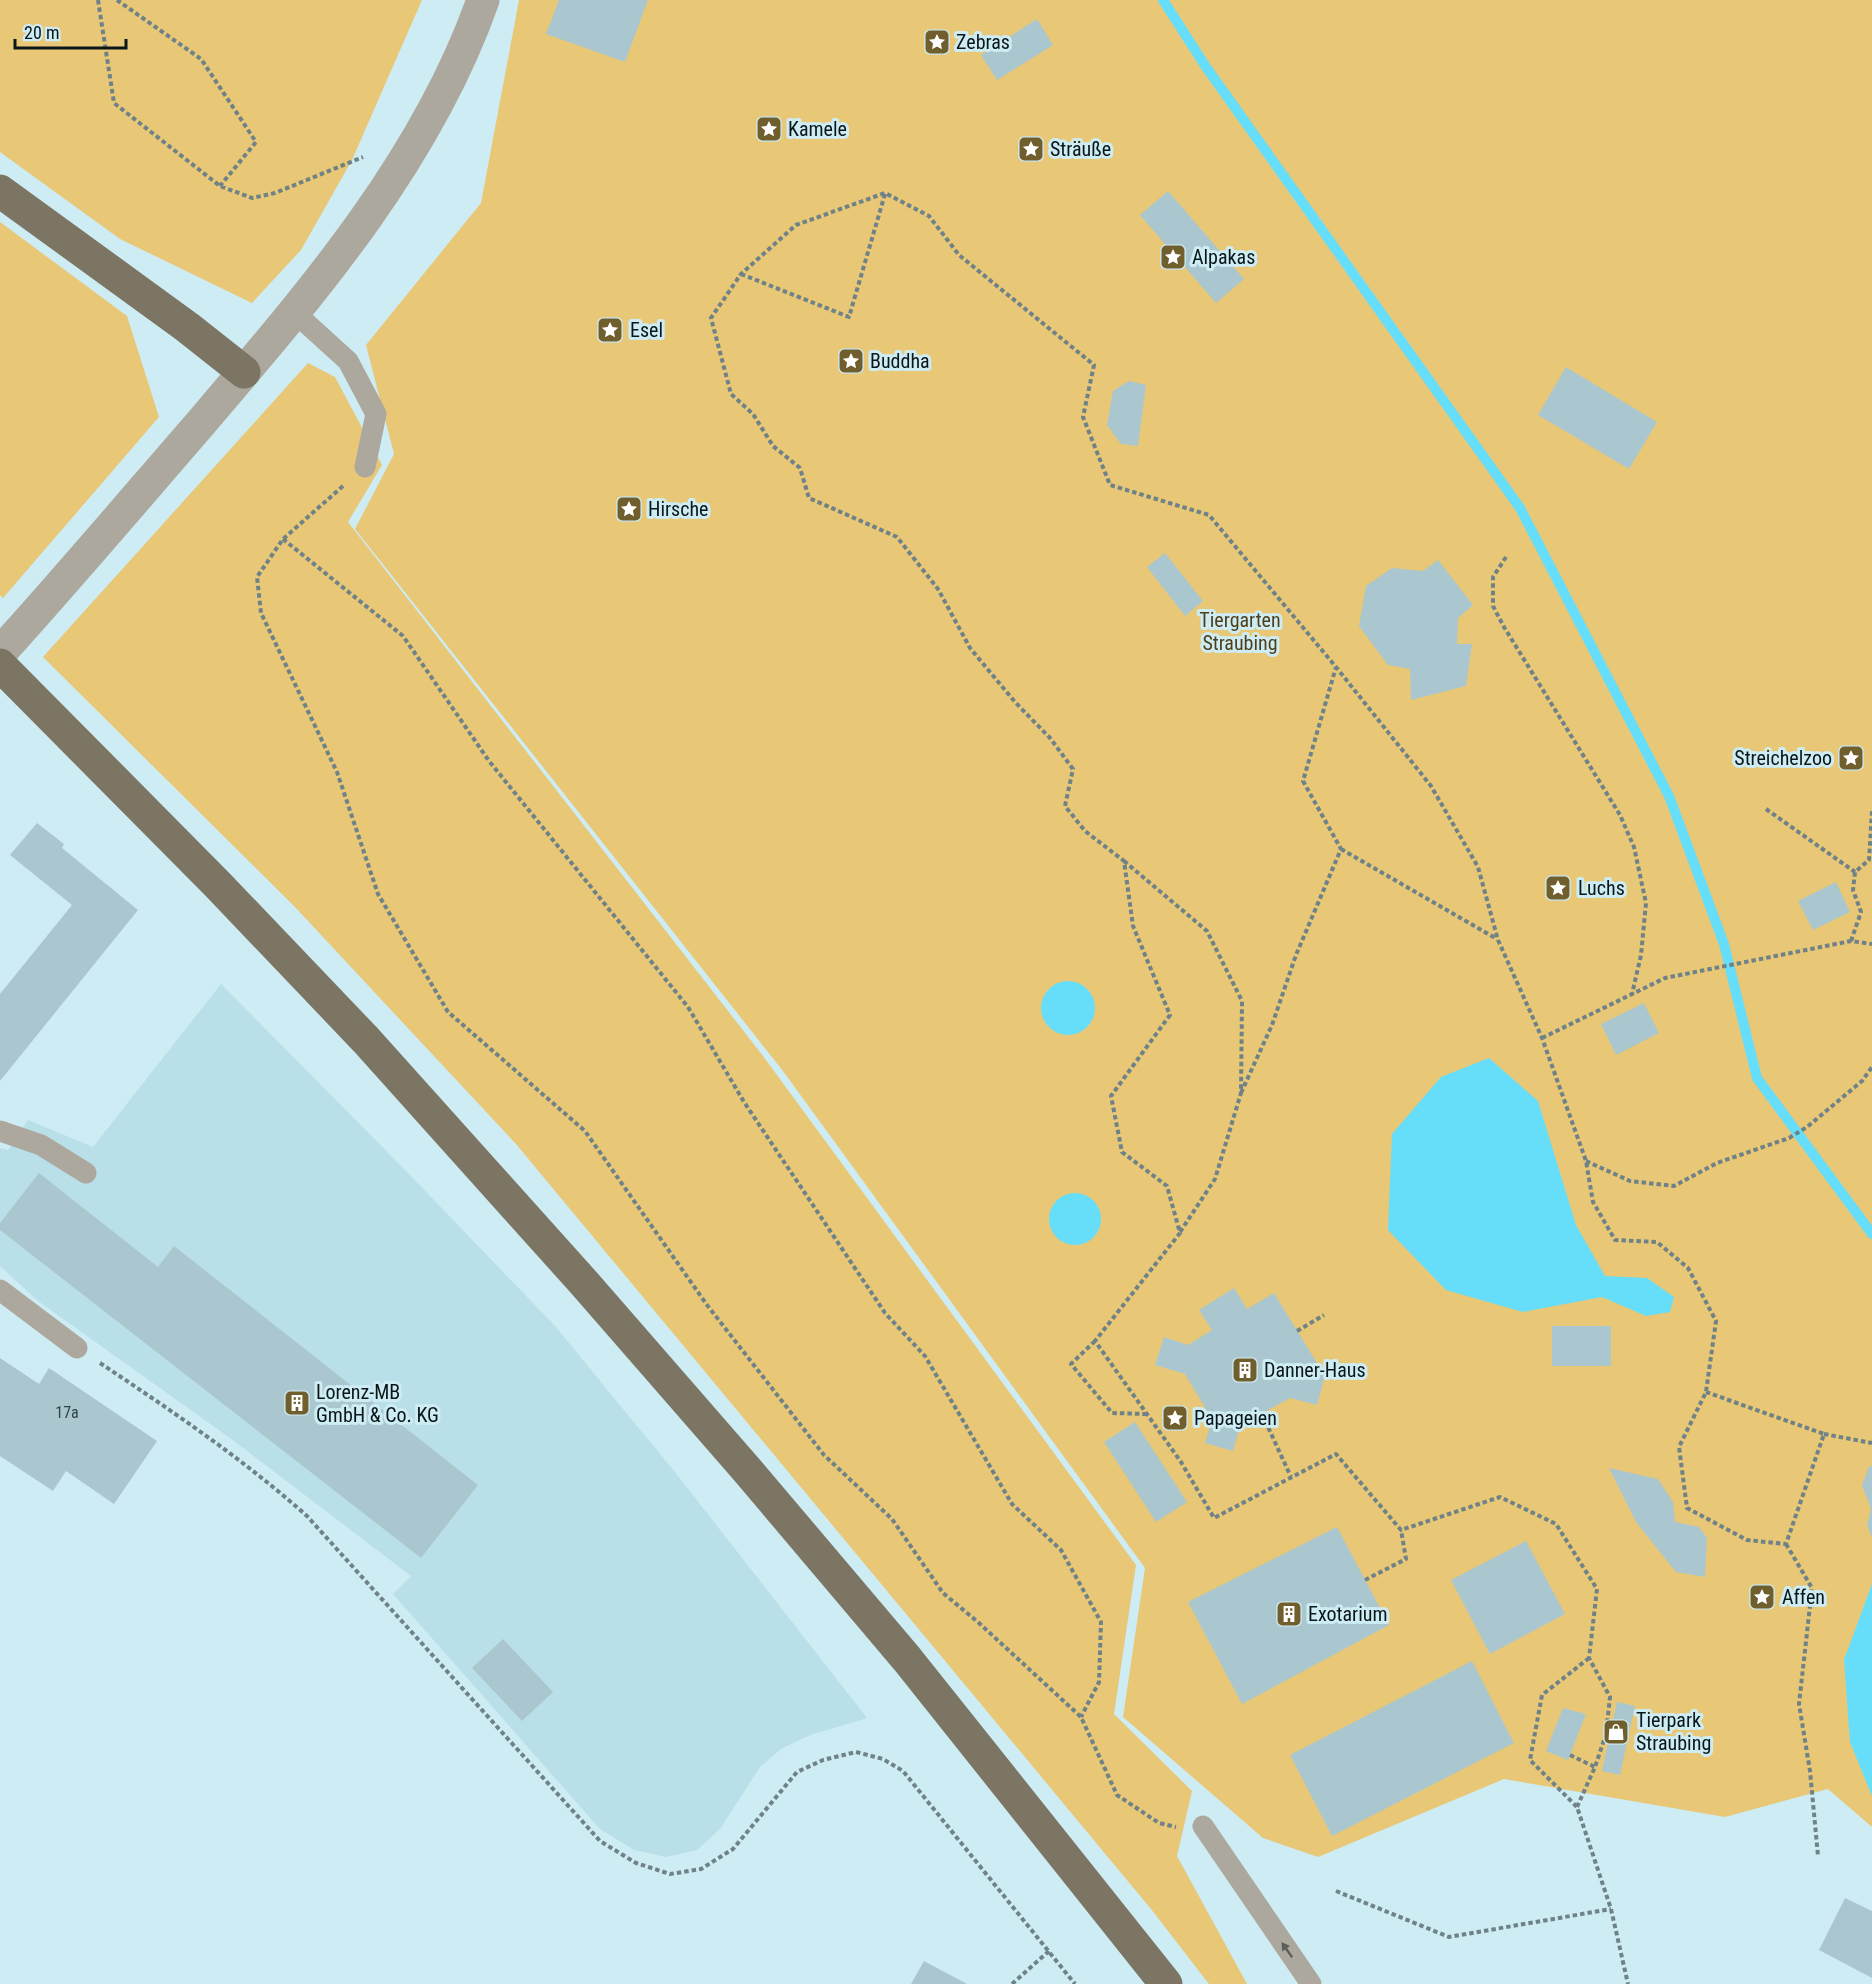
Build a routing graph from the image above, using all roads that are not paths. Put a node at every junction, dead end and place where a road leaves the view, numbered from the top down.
1 (483, 0) edge
2 (0, 191) edge
3 (294, 312) junction
4 (244, 372) junction
5 (365, 467) road end
6 (0, 653) edge
7 (9, 674) edge
8 (0, 1131) edge
9 (86, 1173) dead end
10 (0, 1290) edge
11 (77, 1348) road end
12 (1203, 1826) road end
13 (1166, 1984) edge
14 (1311, 1984) edge

1 - 3 street
2 - 4 main road
3 - 4 street
3 - 5 lane
4 - 6 street
7 - 13 main road
8 - 9 lane
10 - 11 lane
14 -> 12 lane

